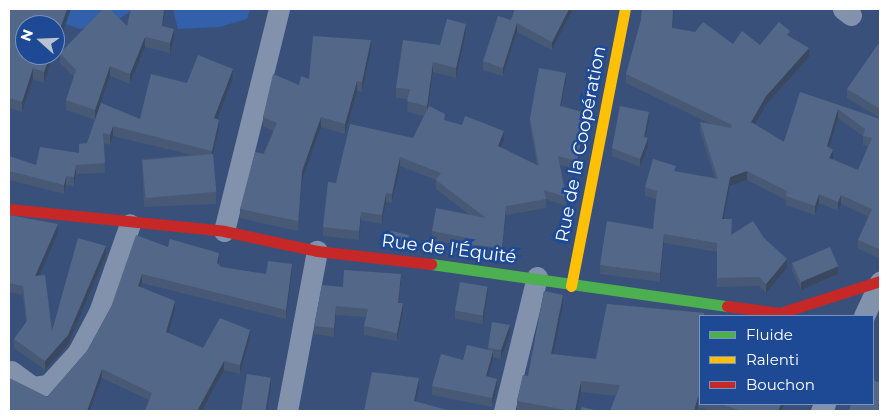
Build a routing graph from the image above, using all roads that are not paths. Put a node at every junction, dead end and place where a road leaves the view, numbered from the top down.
1 (279, 9) edge
2 (625, 9) edge
3 (9, 209) edge
4 (130, 224) junction
5 (224, 231) junction
6 (317, 251) junction
7 (537, 276) junction
8 (880, 281) edge
9 (571, 286) junction
10 (864, 315) edge
11 (11, 371) dead end
12 (287, 411) edge
13 (504, 411) edge

1 - 5 street
2 - 9 street, Rue de la Coopération
3 - 4 street, Rue de l'Équité
4 - 5 street, Rue de l'Équité
4 - 11 street
5 - 6 street, Rue de l'Équité
6 - 7 street, Rue de l'Équité
6 - 12 street
7 - 9 street, Rue de l'Équité
7 - 13 street
8 - 9 street, Rue de l'Équité
8 - 10 street

